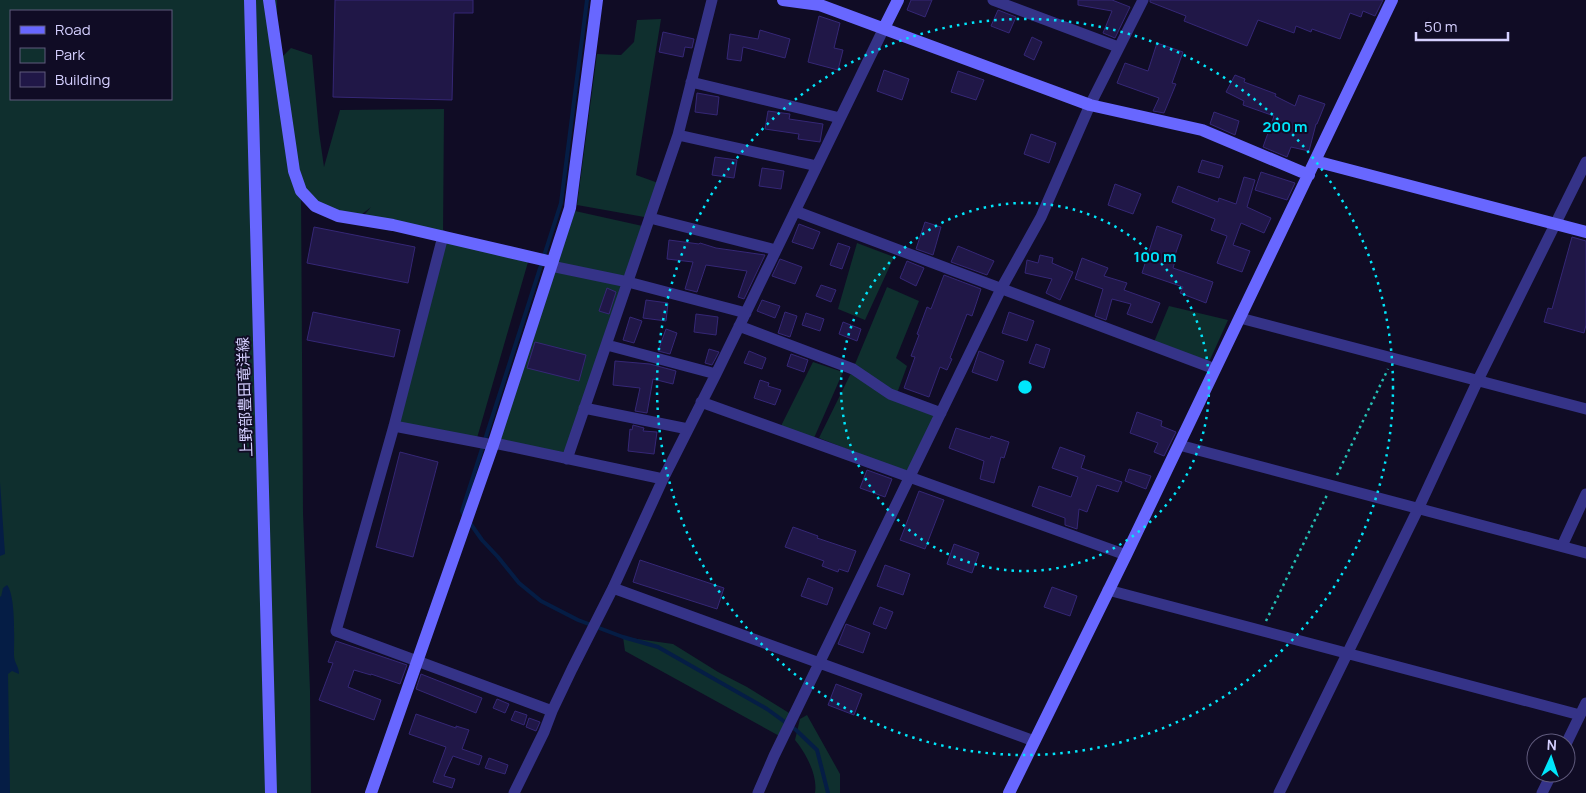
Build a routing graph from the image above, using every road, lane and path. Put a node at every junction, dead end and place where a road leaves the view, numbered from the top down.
1 (250, 0) edge
2 (269, 0) edge
3 (597, 0) edge
4 (712, 0) edge
5 (783, 0) edge
6 (898, 0) edge
7 (993, 0) edge
8 (1143, 0) edge
9 (1392, 0) edge
10 (884, 28) junction
11 (1118, 47) junction
12 (691, 82) junction
13 (1090, 105) junction
14 (840, 118) junction
15 (678, 134) junction
16 (1315, 161) junction
17 (1586, 162) edge
18 (817, 166) junction
19 (1309, 175) junction
20 (795, 211) junction
21 (650, 218) junction
22 (1556, 224) junction
23 (1586, 232) edge
24 (443, 236) junction
25 (776, 250) junction
26 (552, 264) junction
27 (628, 282) junction
28 (1001, 289) junction
29 (746, 313) junction
30 (1240, 318) junction
31 (739, 326) junction
32 (606, 346) junction
33 (1215, 369) junction
34 (716, 374) junction
35 (1478, 380) junction
36 (701, 402) junction
37 (584, 408) junction
38 (1586, 409) edge
39 (941, 413) junction
40 (394, 426) junction
41 (688, 429) junction
42 (493, 445) junction
43 (1179, 445) junction
44 (567, 459) junction
45 (663, 478) junction
46 (909, 478) junction
47 (1586, 494) edge
48 (1419, 507) junction
49 (1562, 546) junction
50 (1586, 553) edge
51 (1126, 555) junction
52 (613, 588) junction
53 (1108, 590) junction
54 (1347, 654) junction
55 (418, 662) junction
56 (819, 664) junction
57 (1586, 703) edge
58 (552, 711) junction
59 (1580, 715) junction
60 (1571, 733) edge
61 (1034, 741) junction
62 (272, 793) edge
63 (372, 793) edge
64 (514, 793) edge
65 (758, 793) edge
66 (1009, 793) edge
67 (1279, 793) edge

1 - 62 street, 上野部豊田竜洋線
2 - 24 street
3 - 26 street
4 - 12 street
5 - 10 street
6 - 10 street
7 - 11 street
8 - 11 street
9 - 16 street
10 - 13 street
10 - 14 street
11 - 13 street
12 - 14 street
12 - 15 street
13 - 19 street
13 - 28 street
14 - 18 street
15 - 18 street
15 - 21 street
16 - 19 street
16 - 22 street
17 - 22 street
18 - 20 street
19 - 30 street
20 - 25 street
20 - 28 street
21 - 25 street
21 - 27 street
22 - 23 street
22 - 35 street
24 - 26 street
24 - 40 street
25 - 29 street
26 - 27 street
26 - 42 street
27 - 29 street
27 - 32 street
28 - 33 street
28 - 39 street
29 - 31 street
30 - 33 street
30 - 35 street
31 - 34 street
31 - 39 street
32 - 34 street
32 - 37 street
33 - 43 street
34 - 36 street
35 - 38 street
35 - 48 street
36 - 41 street
36 - 46 street
37 - 41 street
37 - 44 street
39 - 46 street
40 - 42 street
40 - 55 street
41 - 45 street
42 - 44 street
42 - 55 street
43 - 48 street
43 - 51 street
44 - 45 street
45 - 52 street
46 - 51 street
46 - 56 street
47 - 49 street
48 - 49 street
48 - 54 street
49 - 50 street
51 - 53 street
52 - 56 street
52 - 58 street
53 - 54 street
53 - 61 street
54 - 59 street
54 - 67 street
55 - 58 street
55 - 63 street
56 - 61 street
56 - 65 street
57 - 59 street
58 - 64 street
59 - 60 street
61 - 66 street

